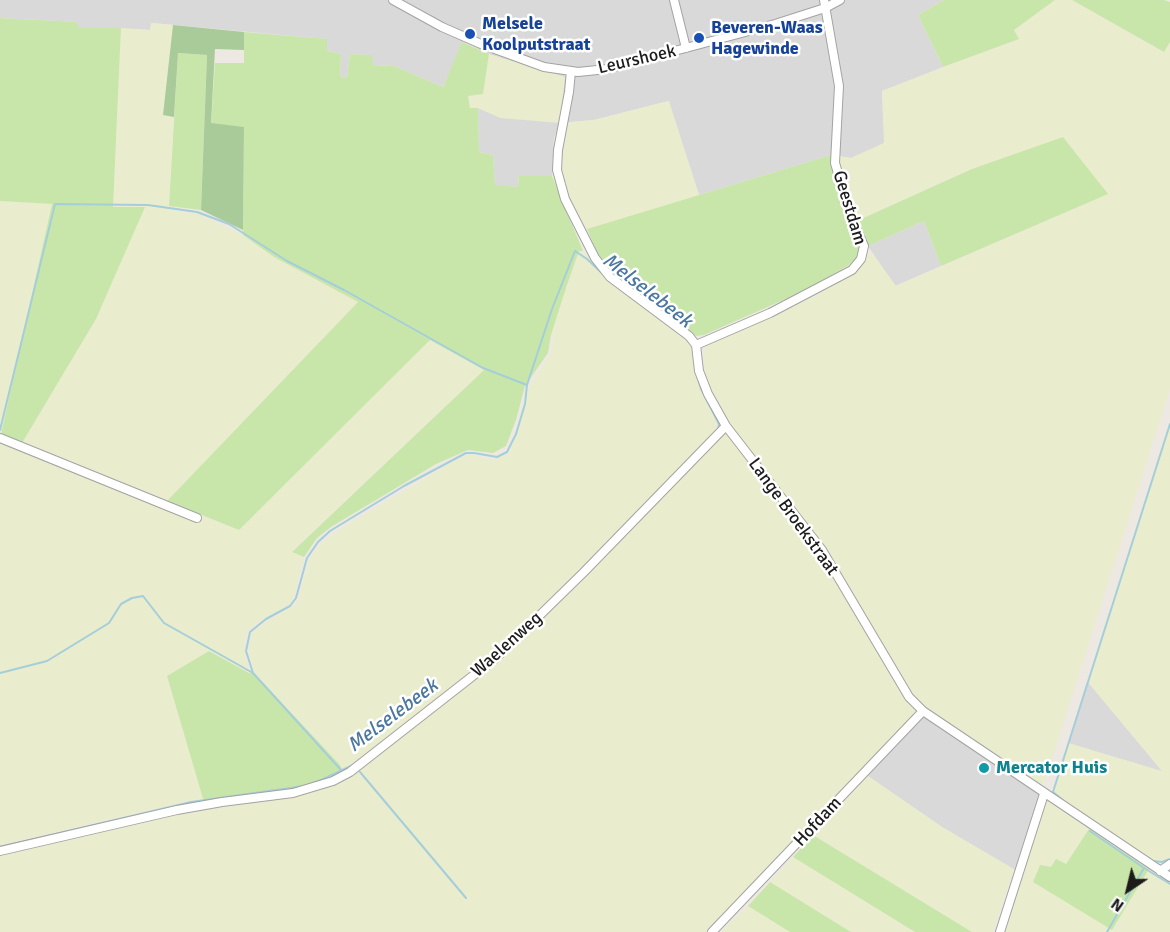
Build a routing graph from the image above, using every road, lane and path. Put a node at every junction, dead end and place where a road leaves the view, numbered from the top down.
1 (393, 0) edge
2 (674, 0) edge
3 (840, 0) edge
4 (825, 4) edge
5 (686, 48) junction
6 (571, 71) junction
7 (696, 345) junction
8 (726, 426) junction
9 (0, 438) edge
10 (197, 518) dead end
11 (923, 711) junction
12 (1044, 794) junction
13 (0, 851) edge
14 (1170, 864) edge
15 (1160, 870) junction
16 (1170, 877) edge
17 (712, 932) edge
18 (1000, 932) edge

1 - 6 street, Leurshoek
2 - 5 street
3 - 4 street, Leurshoek
4 - 5 street, Leurshoek
4 - 7 street, Geestdam
5 - 6 street, Leurshoek
6 - 7 street
7 - 8 street, Lange Broekstraat
8 - 11 street, Lange Broekstraat
8 - 13 street, Waelenweg
9 - 10 street
11 - 12 street, Lange Broekstraat
11 - 17 street, Hofdam
12 - 15 street, Lange Broekstraat
12 - 18 street
14 - 15 street
15 - 16 street, Lange Broekstraat

